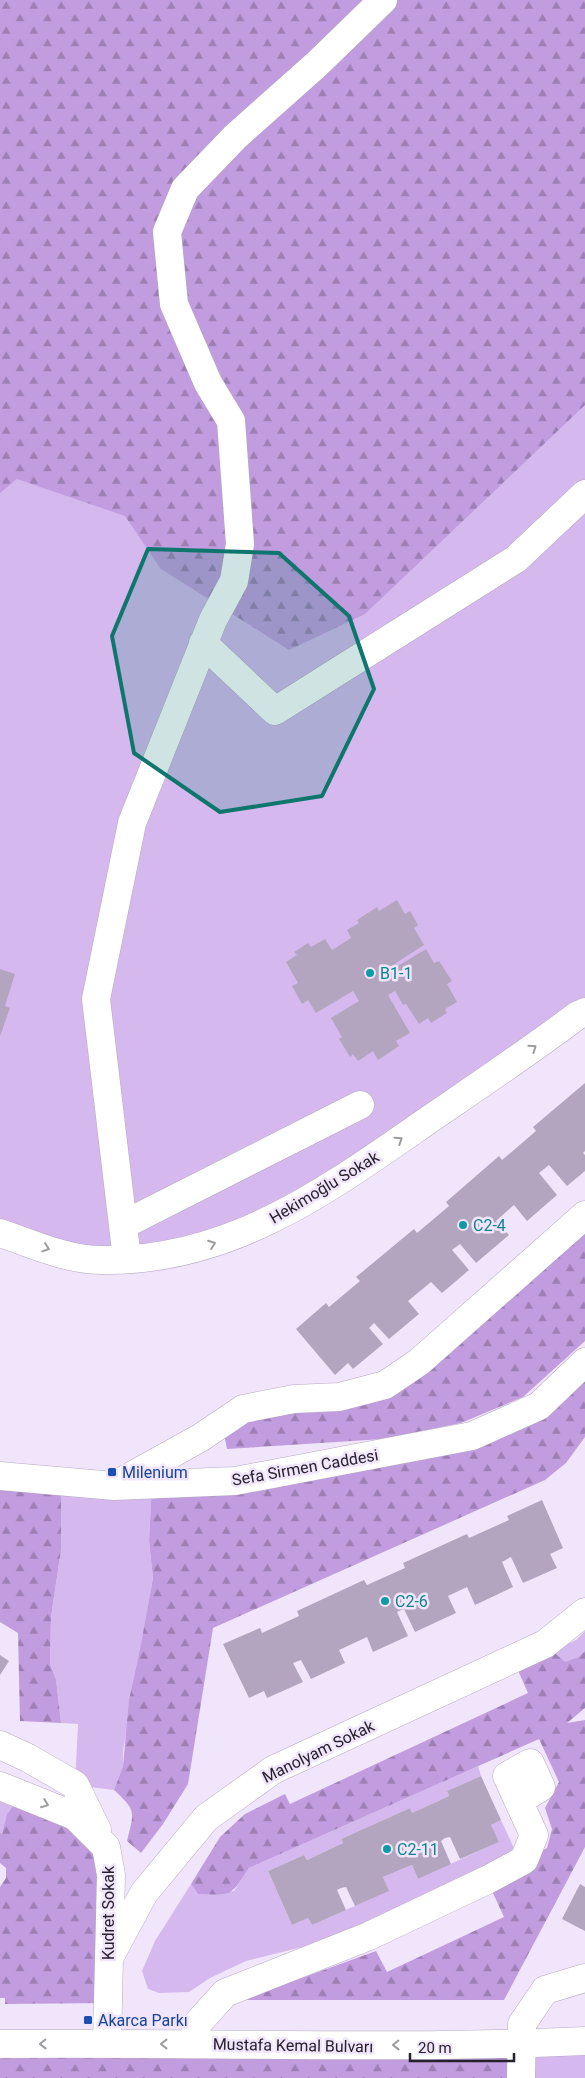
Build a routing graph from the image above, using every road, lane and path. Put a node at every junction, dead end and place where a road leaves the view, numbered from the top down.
1 (383, 0) edge
2 (585, 494) edge
3 (203, 643) junction
4 (585, 1012) edge
5 (360, 1105) dead end
6 (585, 1215) edge
7 (123, 1225) junction
8 (0, 1233) edge
9 (127, 1259) junction
10 (585, 1362) edge
11 (0, 1476) edge
12 (114, 1486) junction
13 (585, 1612) edge
14 (0, 1745) edge
15 (0, 1786) edge
16 (519, 1801) dead end
17 (106, 1847) junction
18 (109, 1958) junction
19 (585, 1978) edge
20 (585, 2041) edge
21 (0, 2044) edge
22 (107, 2044) junction
23 (193, 2044) junction
24 (522, 2044) junction
25 (522, 2078) edge

1 - 3 street
2 - 3 street
3 - 7 street
9 -> 4 street, Hekimoğlu Sokak
5 - 7 street
6 - 12 street
7 - 9 street
8 -> 9 street, Hekimoğlu Sokak
10 - 12 street, Sefa Sirmen Caddesi
11 - 12 street, Sefa Sirmen Caddesi
13 - 18 street, Manolyam Sokak
14 - 17 street
15 -> 17 street, Kudret Sokak
16 - 23 street
17 - 18 street, Kudret Sokak
18 - 22 street, Kudret Sokak
19 - 24 street
20 - 24 street, Mustafa Kemal Bulvarı
22 -> 21 street, Mustafa Kemal Bulvarı
23 -> 22 street, Mustafa Kemal Bulvarı
24 -> 23 street, Mustafa Kemal Bulvarı
24 - 25 street

